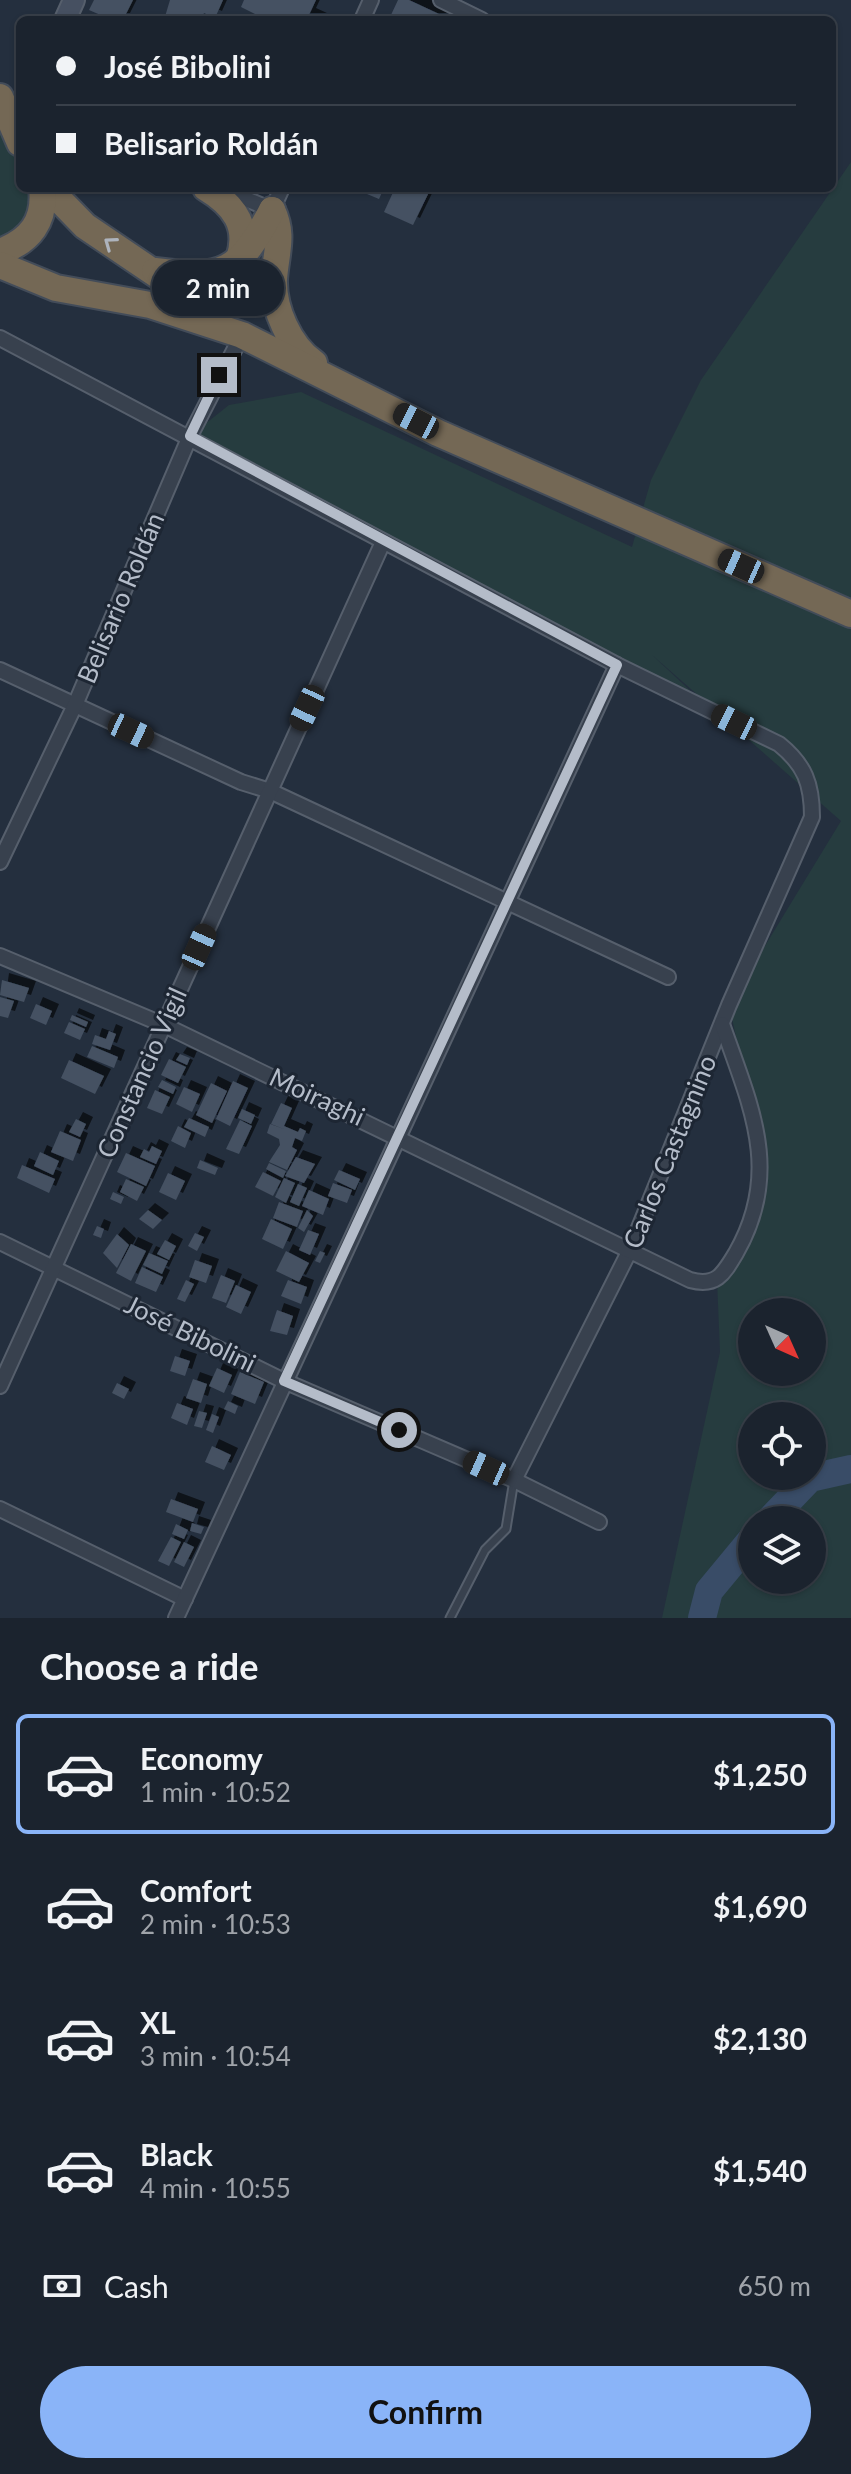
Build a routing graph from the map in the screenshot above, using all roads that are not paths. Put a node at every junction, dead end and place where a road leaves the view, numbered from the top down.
1 (441, 0) edge
2 (474, 16) edge
3 (0, 97) edge
4 (0, 120) edge
5 (16, 135) edge
6 (16, 139) edge
7 (44, 192) edge
8 (49, 192) edge
9 (213, 192) edge
10 (241, 192) edge
11 (277, 199) edge
12 (0, 252) edge
13 (239, 260) junction
14 (0, 265) edge
15 (148, 270) junction
16 (242, 335) junction
17 (0, 338) edge
18 (269, 348) junction
19 (350, 387) junction
20 (190, 436) junction
21 (383, 542) junction
22 (851, 614) edge
23 (617, 665) junction
24 (0, 670) edge
25 (75, 705) junction
26 (270, 791) junction
27 (0, 862) edge
28 (505, 904) junction
29 (0, 956) edge
30 (668, 977) dead end
31 (722, 1024) junction
32 (164, 1025) junction
33 (399, 1136) junction
34 (0, 1242) edge
35 (630, 1250) junction
36 (56, 1269) junction
37 (284, 1381) junction
38 (0, 1386) edge
39 (514, 1480) junction
40 (0, 1509) edge
41 (599, 1522) dead end
42 (185, 1599) junction
43 (176, 1618) edge
44 (450, 1618) edge

1 - 2 street
3 - 5 highway
4 - 6 highway
7 - 12 highway
15 -> 8 highway
9 - 13 highway
10 - 11 street
11 - 13 highway
11 - 19 highway
13 - 15 highway
14 - 16 highway
15 - 18 highway
16 - 18 highway
16 - 20 street, Belisario Roldán
17 - 20 street
18 - 19 highway
19 - 22 highway
20 - 21 street
20 - 25 street, Belisario Roldán
21 - 23 street
21 - 26 street, Constancio Vigil
23 - 28 street
23 - 31 street, Carlos Castagnino
24 - 25 street
25 - 26 street
25 - 27 street, Belisario Roldán
26 - 28 street
26 - 32 street, Constancio Vigil
28 - 30 street
28 - 33 street
29 - 32 street, Moiraghi
31 - 35 street, Carlos Castagnino
31 - 35 street, Moiraghi
32 - 33 street, Moiraghi
32 - 36 street, Constancio Vigil
33 - 35 street, Moiraghi
33 - 37 street
34 - 36 street, José Bibolini
35 - 39 street, Carlos Castagnino
36 - 37 street, José Bibolini
36 - 38 street, Constancio Vigil
37 - 39 street, José Bibolini
37 - 42 street
39 - 41 street, José Bibolini
39 - 44 lane
40 - 42 street
42 - 43 street

